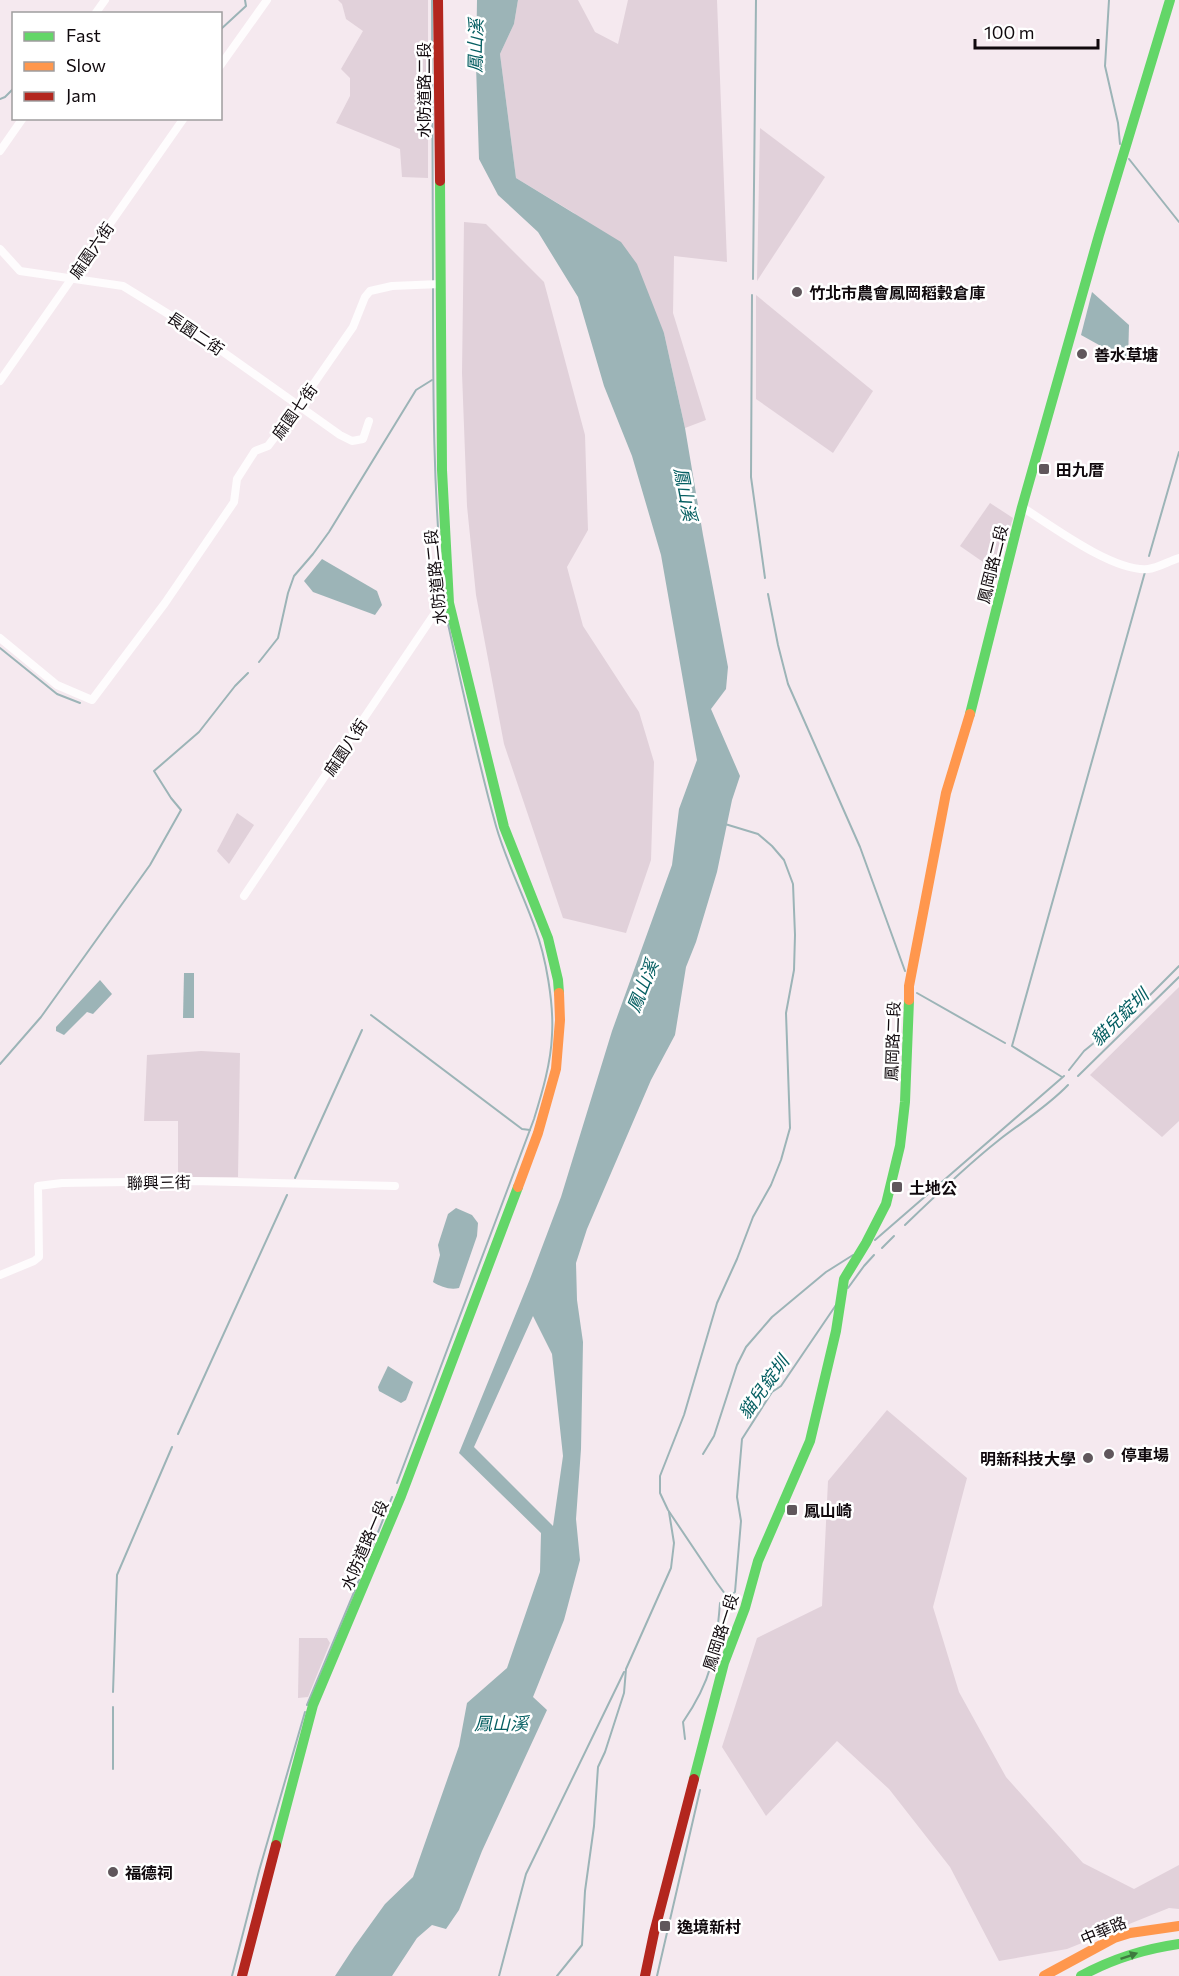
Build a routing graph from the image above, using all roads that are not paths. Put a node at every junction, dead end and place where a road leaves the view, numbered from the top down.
1 (267, 0) edge
2 (438, 0) edge
3 (1170, 0) edge
4 (222, 63) edge
5 (22, 120) edge
6 (183, 120) edge
7 (0, 151) edge
8 (0, 249) edge
9 (71, 278) junction
10 (435, 284) junction
11 (0, 381) edge
12 (299, 405) junction
13 (369, 421) dead end
14 (1022, 507) junction
15 (1179, 558) edge
16 (444, 605) junction
17 (0, 639) edge
18 (244, 897) dead end
19 (538, 1133) joint
20 (395, 1186) dead end
21 (0, 1275) edge
22 (841, 1292) joint
23 (1179, 1926) edge
24 (1179, 1944) edge
25 (242, 1976) edge
26 (645, 1976) edge
27 (1044, 1976) edge
28 (1081, 1976) edge

1 - 4 street
2 - 10 street, 水防道路二段
3 - 14 street, 鳳岡路二段
5 - 7 street
6 - 9 street, 麻園六街
8 - 9 street, 長園二街
9 - 11 street, 麻園六街
9 - 12 street, 長園二街
10 - 12 street, 麻園七街
10 - 16 street, 水防道路二段
12 - 13 street, 長園二街
12 - 17 street, 麻園七街
14 - 15 street
14 - 22 street, 鳳岡路二段
16 - 18 street, 麻園八街
16 - 19 street, 水防道路二段
19 - 25 street, 水防道路一段
20 - 21 street, 聯興三街
22 - 26 street, 鳳岡路一段
23 - 27 street, 中華路
28 -> 24 street, 中華路

